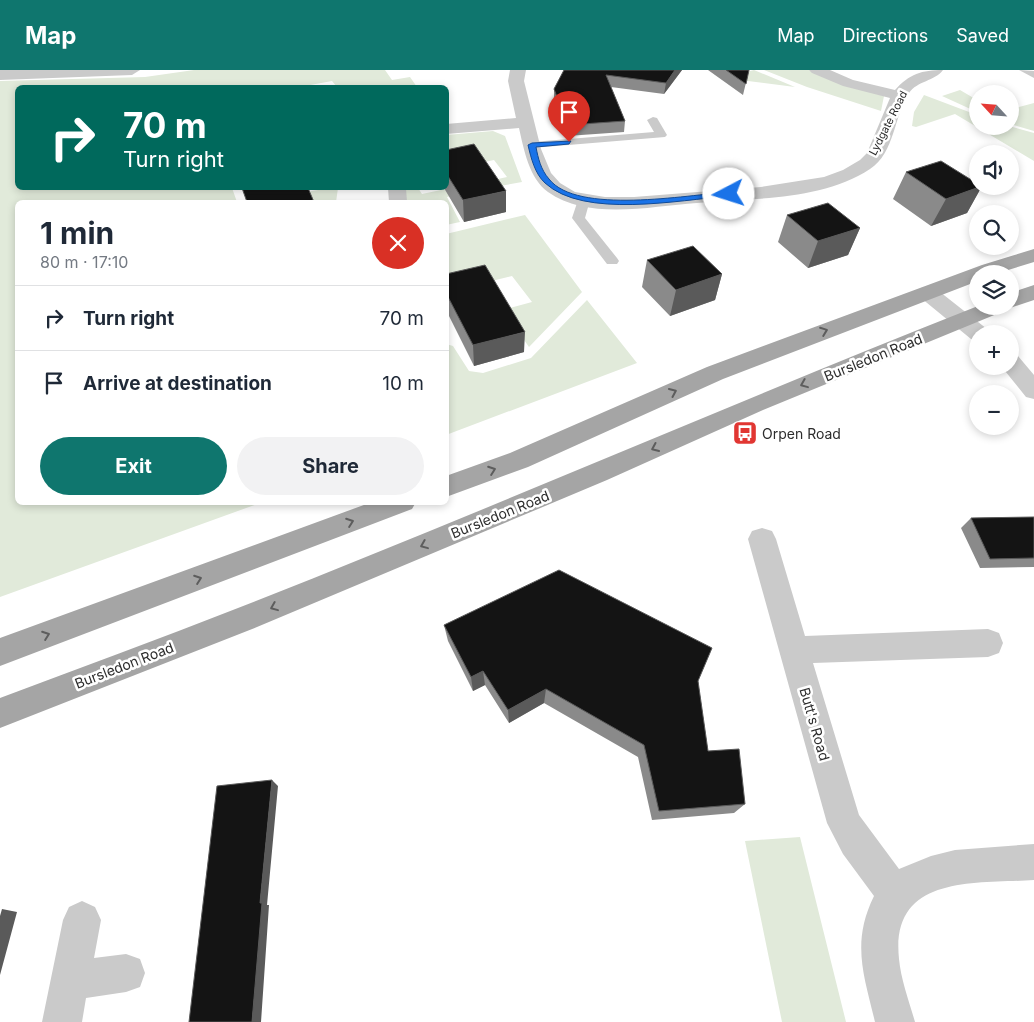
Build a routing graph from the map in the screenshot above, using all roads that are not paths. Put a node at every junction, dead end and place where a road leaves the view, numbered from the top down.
1 (132, 70) edge
2 (518, 70) edge
3 (816, 70) edge
4 (935, 70) edge
5 (1024, 70) edge
6 (0, 75) edge
7 (1034, 75) edge
8 (900, 96) junction
9 (653, 120) dead end
10 (527, 122) junction
11 (449, 129) edge
12 (532, 145) junction
13 (584, 200) junction
14 (1034, 255) edge
15 (612, 261) dead end
16 (1034, 292) edge
17 (928, 293) junction
18 (1019, 298) edge
19 (985, 315) edge
20 (969, 325) edge
21 (973, 325) edge
22 (969, 328) edge
23 (1019, 373) edge
24 (1034, 391) edge
25 (449, 486) edge
26 (395, 505) edge
27 (762, 539) dead end
28 (988, 643) dead end
29 (794, 650) junction
30 (0, 652) edge
31 (0, 712) edge
32 (1034, 862) edge
33 (896, 895) junction
34 (82, 920) dead end
35 (126, 973) dead end
36 (70, 981) junction
37 (62, 1022) edge
38 (895, 1022) edge

1 - 6 street
2 - 10 street, Lydgate Road
3 - 8 street
4 - 8 street, Lydgate Road
5 - 7 lane
8 - 13 street, Lydgate Road
9 - 12 lane
10 - 11 street
10 - 12 street, Lydgate Road
12 - 13 street, Lydgate Road
13 - 15 lane
14 - 17 main road
16 - 18 main road
17 - 20 street
25 -> 17 main road
19 - 21 main road, Bursledon Road
22 -> 31 main road, Bursledon Road
23 - 24 street
30 -> 26 main road
27 - 29 street, Butt's Road
28 - 29 street
29 - 33 street, Butt's Road
32 - 33 street
33 - 38 street
34 - 36 street
35 - 36 street
36 - 37 street

